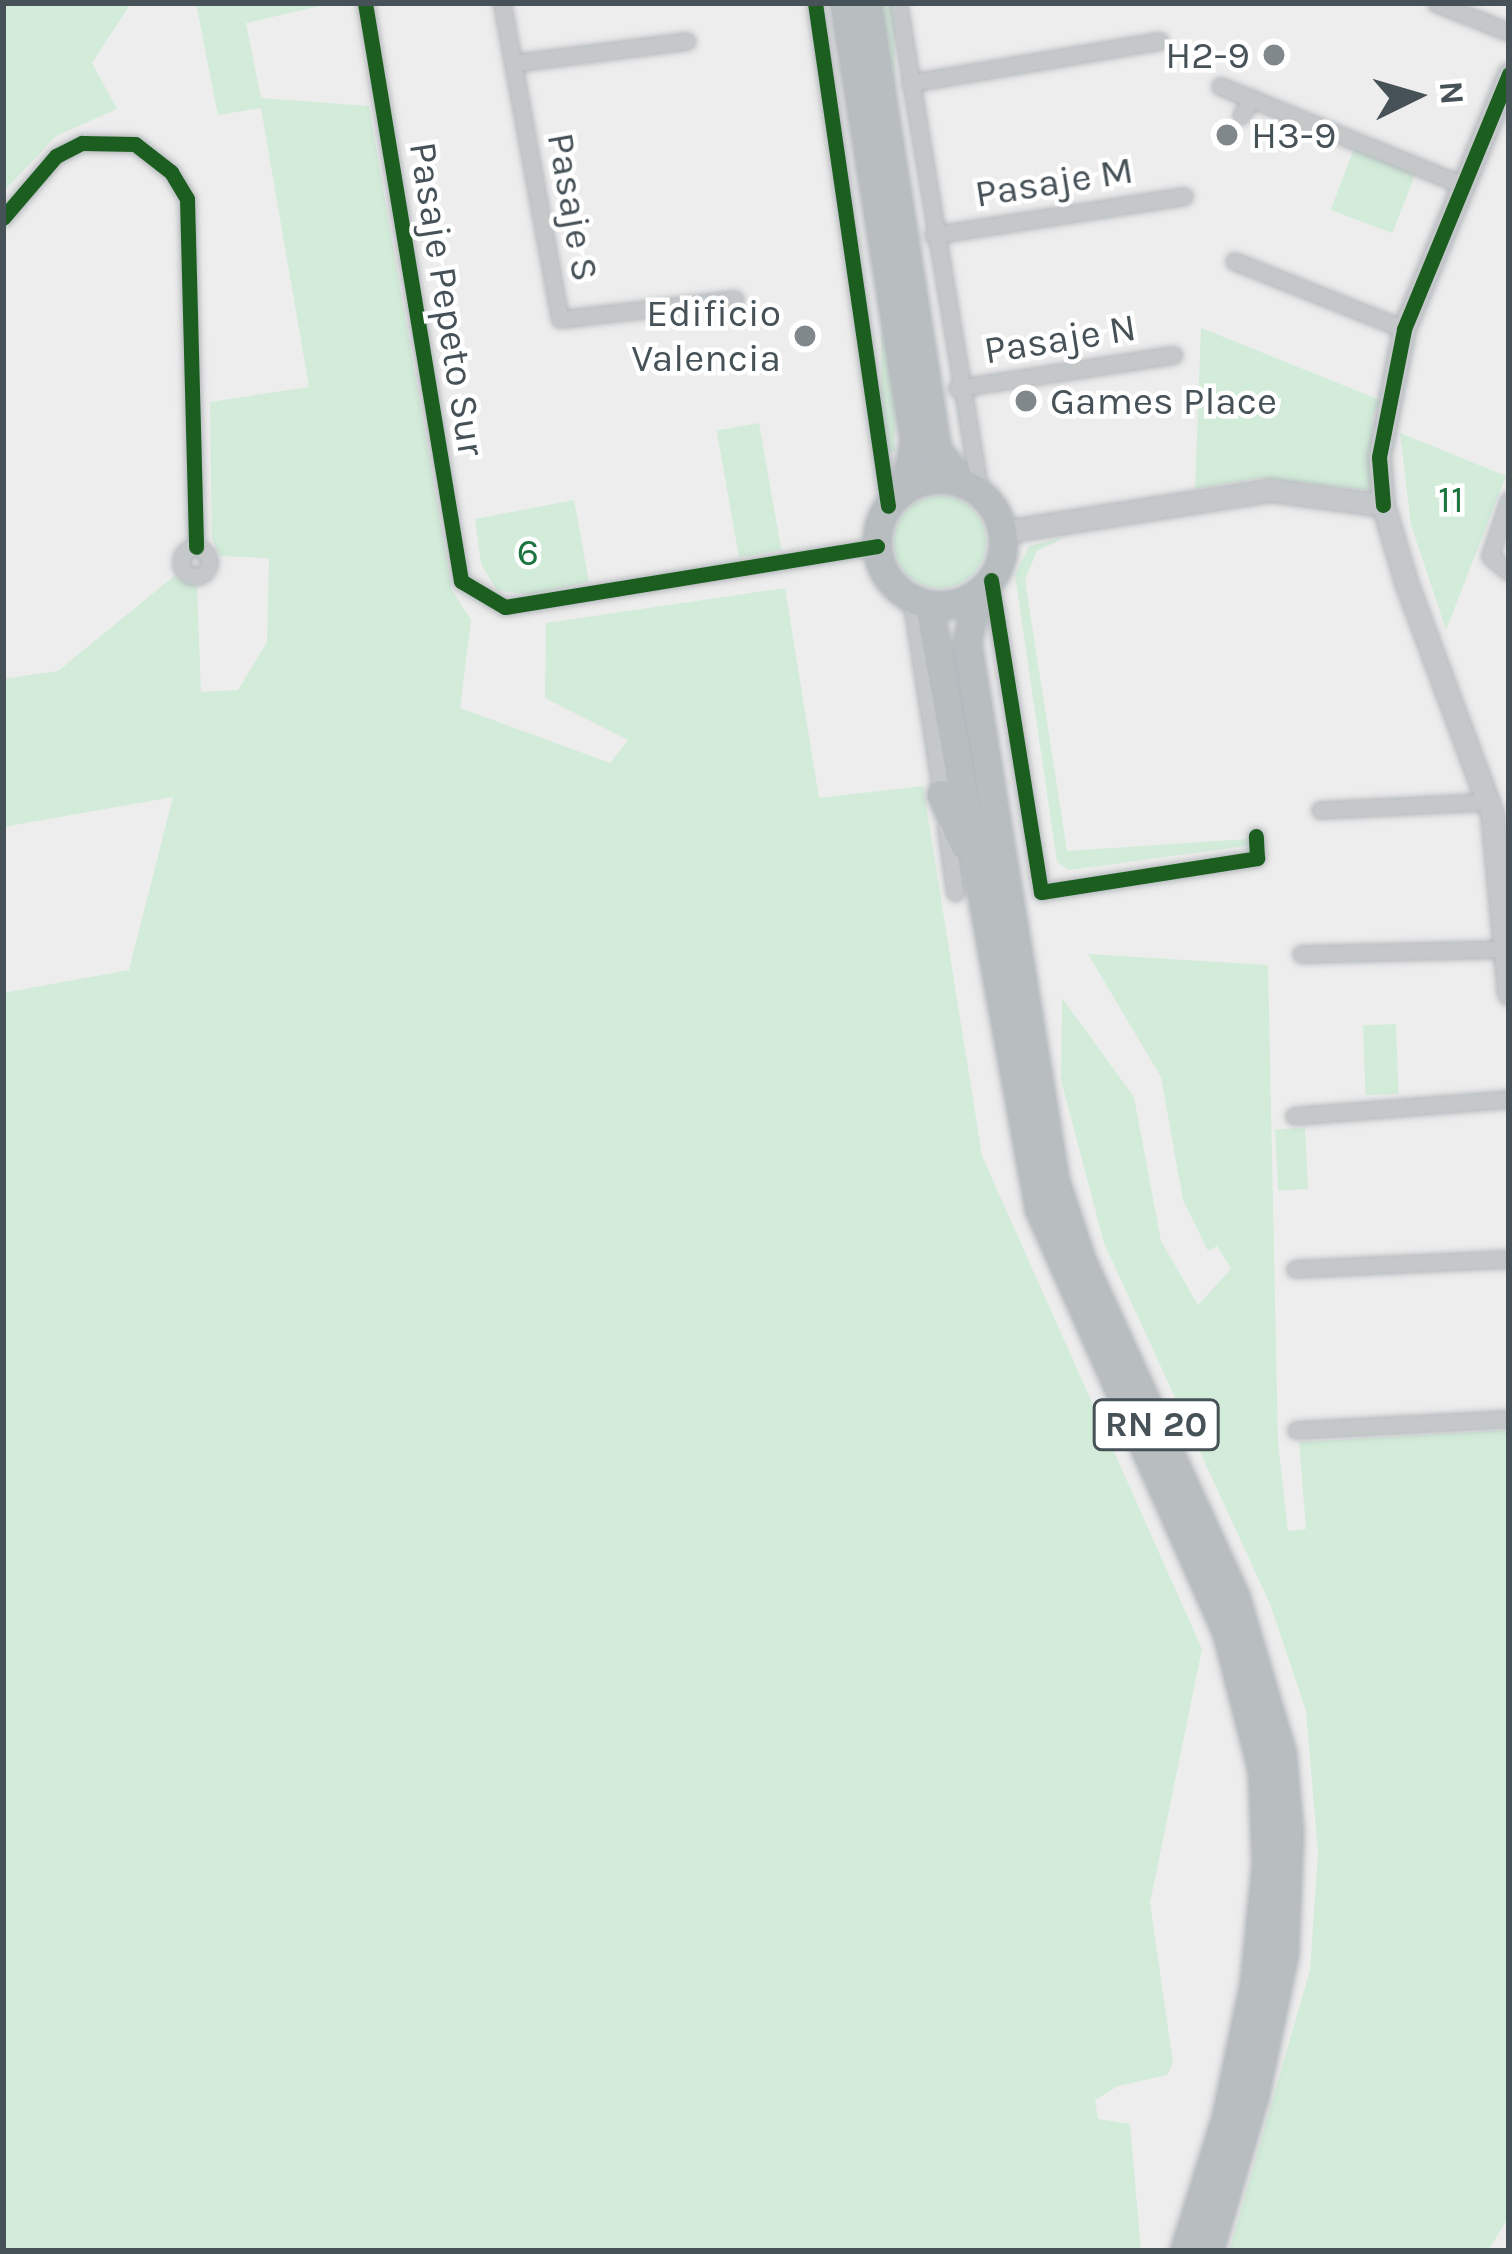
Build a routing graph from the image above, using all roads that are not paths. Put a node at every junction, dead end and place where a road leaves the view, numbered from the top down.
1 (365, 3) edge
2 (502, 3) edge
3 (815, 3) edge
4 (844, 3) edge
5 (867, 3) edge
6 (898, 3) edge
7 (1436, 3) edge
8 (1509, 32) edge
9 (687, 40) dead end
10 (1159, 41) dead end
11 (513, 63) junction
12 (1509, 74) edge
13 (910, 83) junction
14 (1220, 86) dead end
15 (1252, 98) junction
16 (1240, 116) dead end
17 (1463, 185) junction
18 (1184, 196) dead end
19 (3, 218) edge
20 (933, 235) junction
21 (1234, 261) dead end
22 (735, 298) dead end
23 (1404, 328) junction
24 (1173, 355) dead end
25 (957, 388) junction
26 (972, 489) junction
27 (896, 498) junction
28 (1509, 500) edge
29 (1382, 505) junction
30 (1002, 532) junction
31 (877, 546) junction
32 (196, 548) dead end
33 (1509, 572) edge
34 (984, 587) junction
35 (920, 602) junction
36 (941, 794) joint
37 (1320, 810) dead end
38 (1496, 812) edge
39 (1256, 836) dead end
40 (967, 884) junction
41 (1506, 949) junction
42 (1301, 954) dead end
43 (1509, 993) edge
44 (1509, 1099) edge
45 (1294, 1116) dead end
46 (1509, 1259) edge
47 (1295, 1269) dead end
48 (1509, 1419) edge
49 (1296, 1430) dead end
50 (1184, 2251) edge
51 (1209, 2251) edge

1 - 31 street, Pasaje Pepeto Sur
2 - 11 street, Pasaje S
3 - 27 street
4 - 27 highway
5 - 26 highway
6 - 13 street
7 - 8 street
9 - 11 street
10 - 13 street
11 - 22 street, Pasaje S
12 - 17 main road
13 - 20 street
14 - 15 street
15 - 16 street
15 - 17 street
17 - 23 main road
18 - 20 street, Pasaje M
19 - 32 street
20 - 25 street
21 - 23 street
23 - 29 main road
24 - 25 street, Pasaje N
25 - 26 street
26 - 27 highway
26 - 30 highway
27 - 31 highway
28 - 33 street
29 - 30 main road
29 - 38 main road
30 - 34 highway, RN 20
31 - 35 highway, RN 20
34 - 35 highway
34 - 39 street
34 - 51 highway, RN 20
35 - 36 street
35 - 40 highway, RN 20
36 - 40 highway
37 - 38 street
38 - 41 main road
40 - 50 highway, RN 20
41 - 42 street
41 - 43 main road
44 - 45 street
46 - 47 street
48 - 49 street

